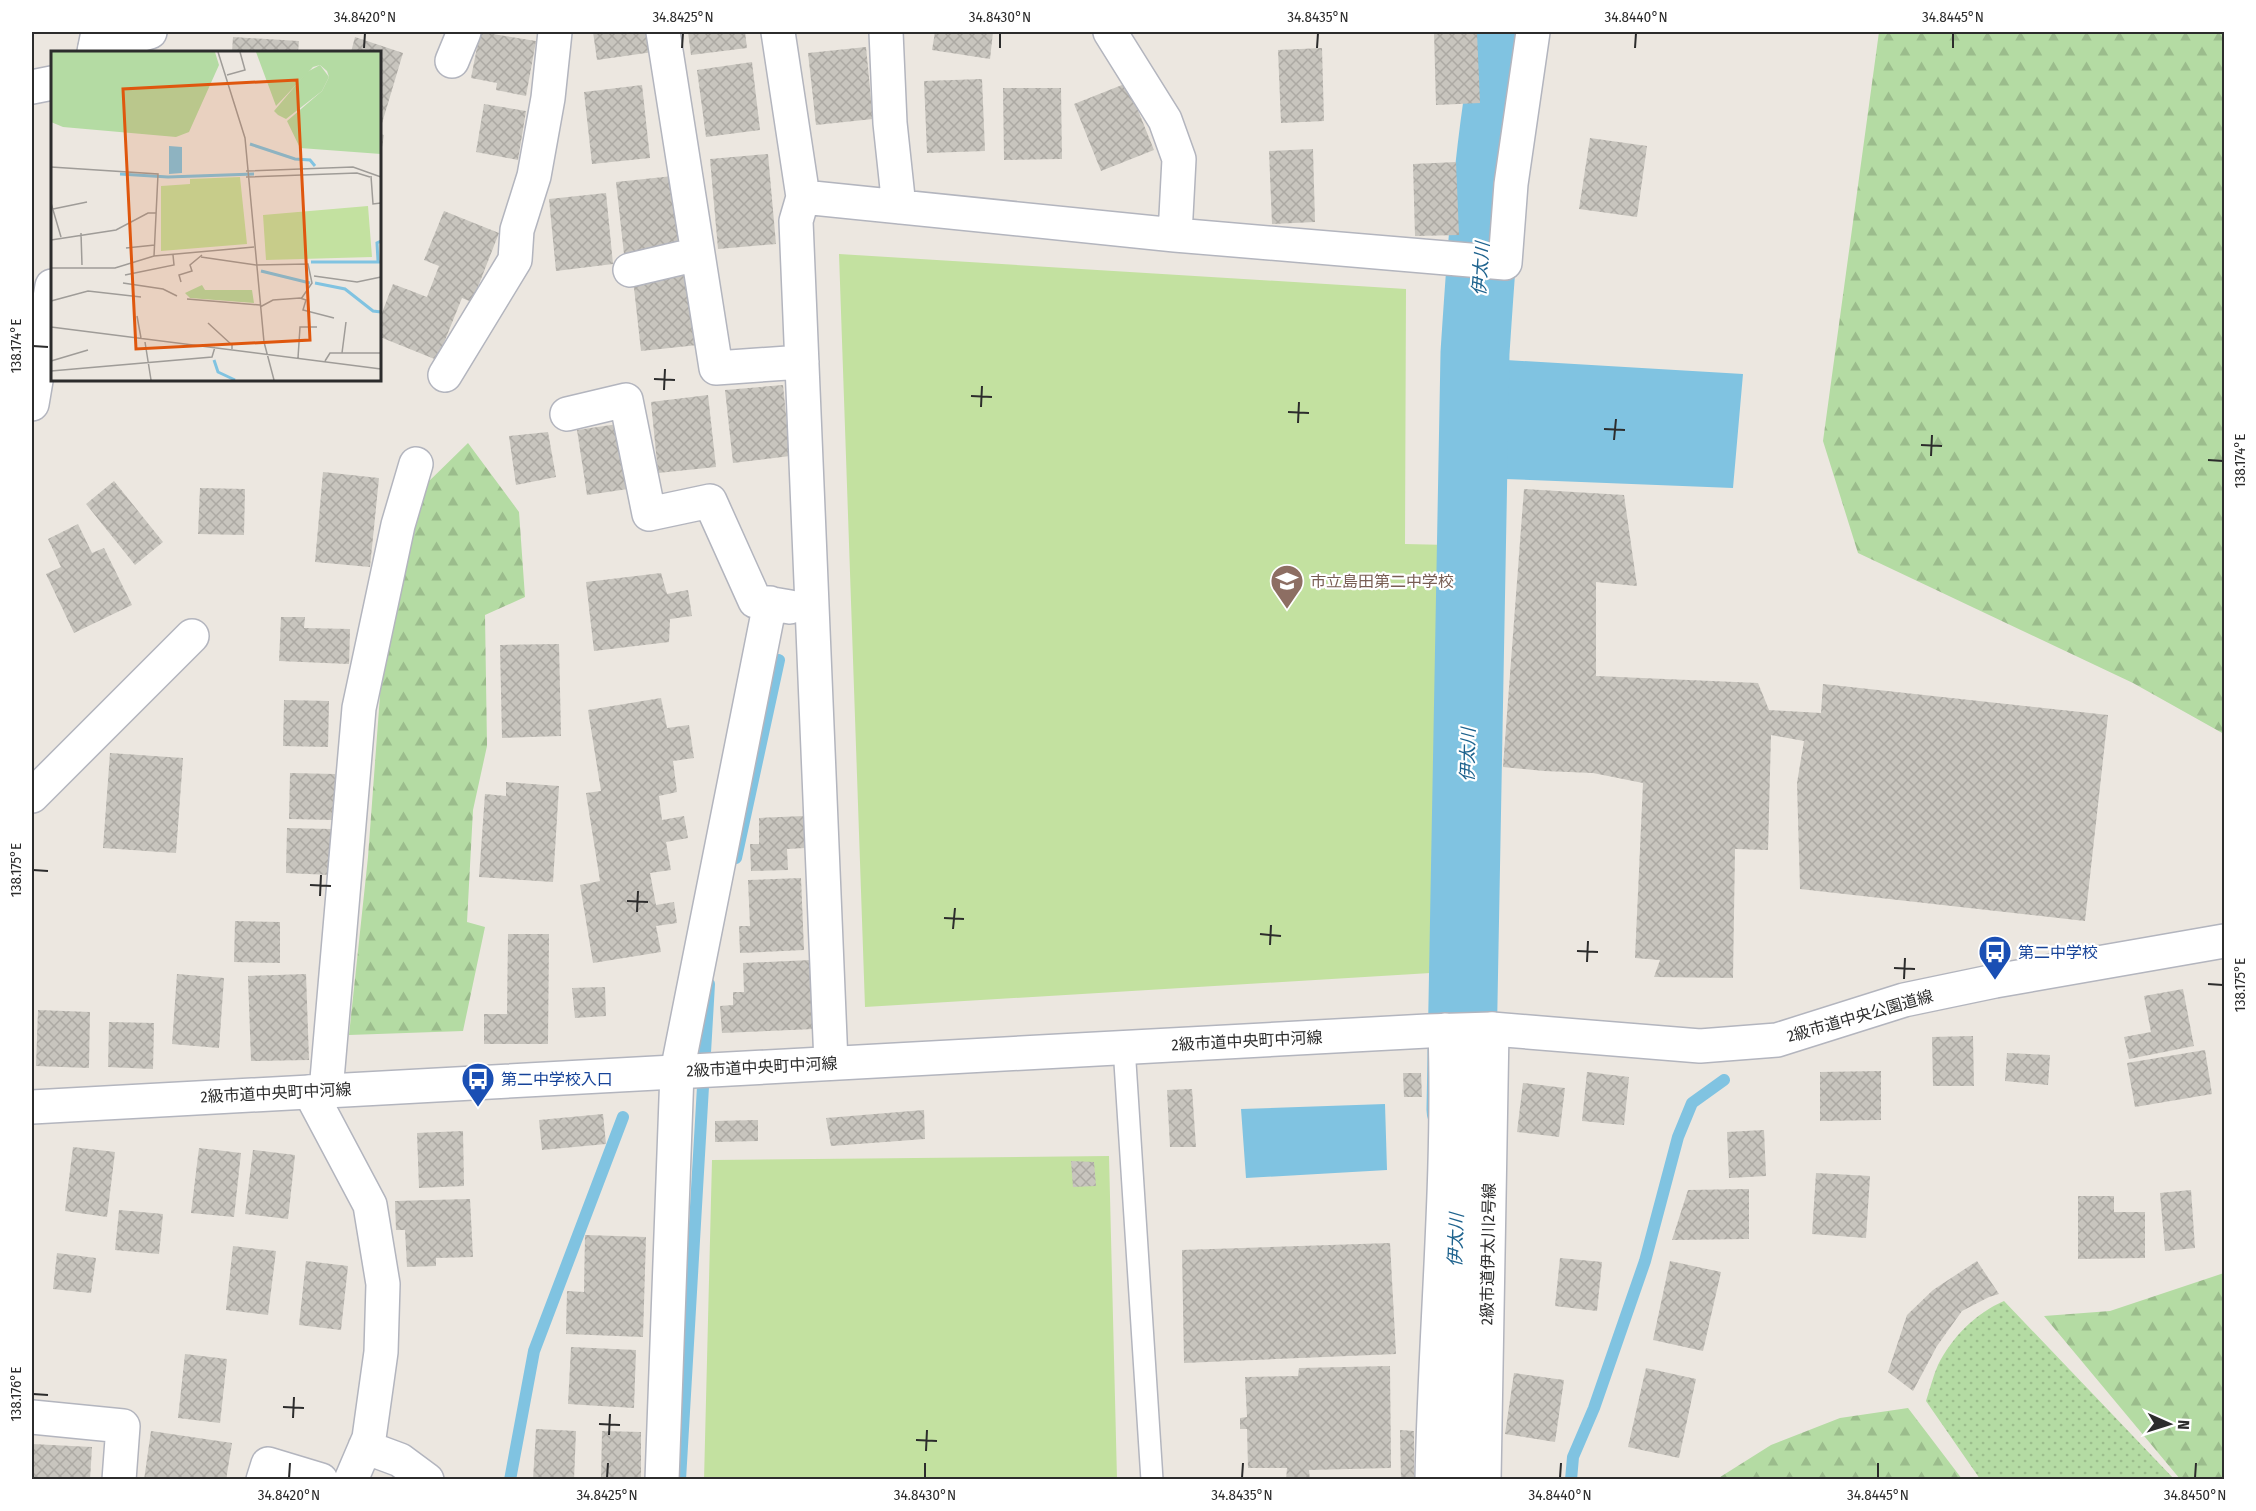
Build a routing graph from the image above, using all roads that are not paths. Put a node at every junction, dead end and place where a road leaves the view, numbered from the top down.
1 (150, 32) edge
2 (464, 32) edge
3 (555, 32) edge
4 (663, 32) edge
5 (778, 32) edge
6 (886, 32) edge
7 (1110, 32) edge
8 (1533, 32) edge
9 (96, 44) edge
10 (452, 61) dead end
11 (51, 83) edge
12 (32, 87) edge
13 (802, 196) junction
14 (899, 207) junction
15 (1175, 236) junction
16 (698, 254) junction
17 (630, 270) dead end
18 (51, 292) edge
19 (801, 362) junction
20 (445, 375) dead end
21 (32, 404) edge
22 (567, 414) dead end
23 (416, 464) dead end
24 (770, 603) junction
25 (813, 611) junction
26 (192, 636) dead end
27 (32, 796) edge
28 (2224, 942) edge
29 (1445, 1030) junction
30 (1483, 1040) junction
31 (1124, 1047) junction
32 (831, 1063) junction
33 (677, 1071) junction
34 (318, 1091) junction
35 (32, 1107) edge
36 (32, 1417) edge
37 (359, 1461) edge
38 (119, 1479) edge
39 (263, 1479) edge
40 (321, 1479) edge
41 (395, 1479) edge
42 (428, 1479) edge
43 (662, 1479) edge
44 (1152, 1479) edge
45 (1432, 1479) edge
46 (1456, 1479) edge
47 (1484, 1479) edge

1 - 9 street
2 - 10 street
3 - 20 street
4 - 16 street
5 - 13 street
6 - 14 street
7 - 15 street
8 - 15 street
11 - 12 street
13 - 14 street
13 - 19 street
14 - 15 street
16 - 17 street
16 - 19 street
18 - 21 street
19 - 25 street
22 - 24 street
23 - 34 street
24 - 25 street
24 - 33 street
25 - 32 street
26 - 27 street
28 - 30 street, 2級市道中央公園道線
29 - 30 street, 2級市道中央町中河線
29 - 31 street, 2級市道中央町中河線
29 - 45 street
30 - 46 street
30 - 47 street, 2級市道伊太川2号線
31 - 32 street, 2級市道中央町中河線
31 - 44 lane
32 - 33 street, 2級市道中央町中河線
33 - 34 street, 2級市道中央町中河線
33 - 43 street
34 - 35 street, 2級市道中央町中河線
34 - 37 street
36 - 38 street
37 - 41 street
37 - 42 street
39 - 40 street

